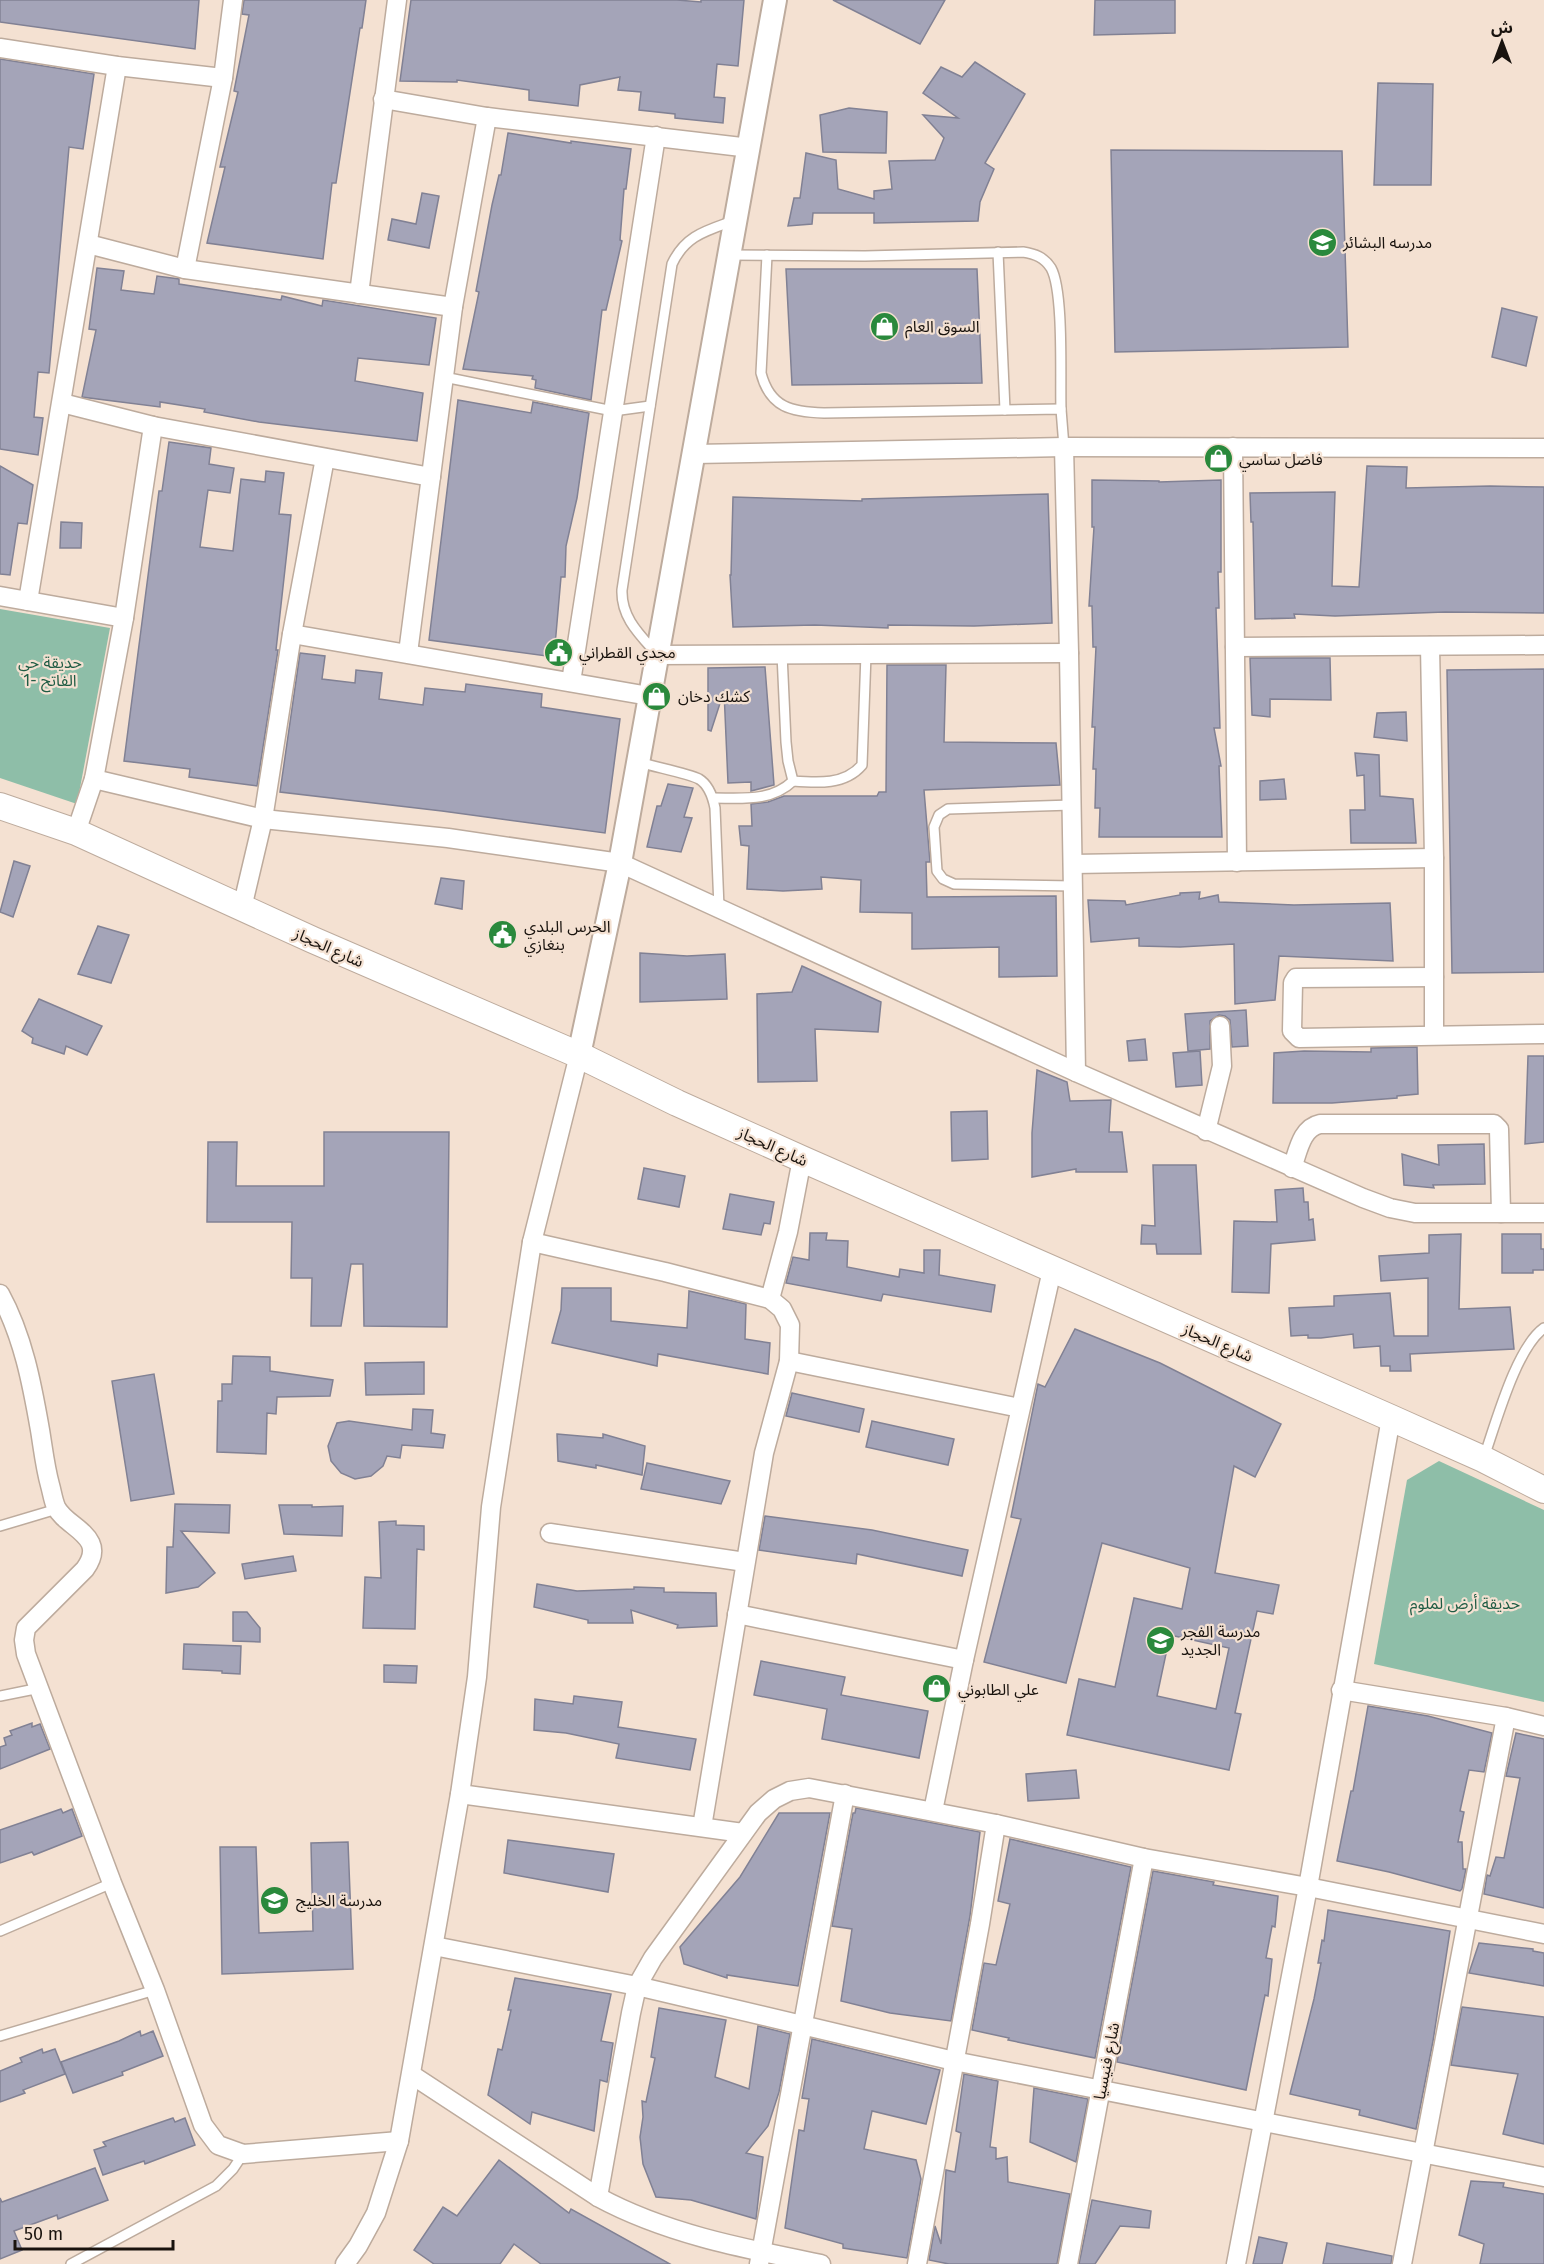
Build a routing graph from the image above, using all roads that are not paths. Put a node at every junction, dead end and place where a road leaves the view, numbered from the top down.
1 (233, 0) edge
2 (397, 0) edge
3 (775, 0) edge
4 (0, 48) edge
5 (117, 66) junction
6 (223, 78) junction
7 (383, 99) junction
8 (487, 117) junction
9 (656, 136) junction
10 (750, 148) junction
11 (737, 220) junction
12 (88, 244) junction
13 (998, 252) junction
14 (730, 255) junction
15 (767, 255) junction
16 (185, 269) junction
17 (359, 294) junction
18 (453, 307) junction
19 (444, 377) junction
20 (62, 402) junction
21 (650, 406) junction
22 (1061, 409) junction
23 (1005, 410) junction
24 (613, 411) junction
25 (153, 426) junction
26 (1064, 447) junction
27 (1233, 447) junction
28 (1544, 448) edge
29 (694, 454) junction
30 (325, 458) junction
31 (431, 477) junction
32 (0, 596) edge
33 (28, 601) junction
34 (124, 618) junction
35 (292, 634) junction
36 (1544, 645) edge
37 (1430, 646) junction
38 (1235, 647) junction
39 (408, 653) junction
40 (1069, 653) junction
41 (782, 654) junction
42 (866, 654) junction
43 (657, 655) junction
44 (572, 682) junction
45 (649, 696) junction
46 (638, 762) junction
47 (94, 779) junction
48 (793, 781) junction
49 (713, 798) junction
50 (1072, 805) junction
51 (0, 807) edge
52 (263, 819) junction
53 (76, 832) junction
54 (1434, 858) junction
55 (1237, 862) junction
56 (620, 863) junction
57 (1073, 864) junction
58 (1073, 886) junction
59 (242, 908) junction
60 (718, 908) junction
61 (1434, 976) junction
62 (1220, 1026) dead end
63 (1544, 1034) edge
64 (1434, 1035) junction
65 (579, 1055) junction
66 (1076, 1072) junction
67 (1206, 1131) junction
68 (802, 1160) junction
69 (1292, 1168) junction
70 (1501, 1213) junction
71 (1544, 1213) edge
72 (532, 1242) junction
73 (1052, 1270) junction
74 (0, 1294) edge
75 (770, 1299) junction
76 (5, 1314) edge
77 (1544, 1328) edge
78 (789, 1361) junction
79 (1020, 1408) junction
80 (1392, 1418) junction
81 (1483, 1459) junction
82 (1544, 1490) edge
83 (57, 1509) junction
84 (0, 1526) edge
85 (550, 1533) dead end
86 (745, 1563) junction
87 (737, 1614) junction
88 (964, 1660) junction
89 (40, 1688) junction
90 (1341, 1690) junction
91 (0, 1696) edge
92 (1506, 1717) junction
93 (1544, 1726) edge
94 (460, 1794) junction
95 (845, 1794) junction
96 (933, 1811) junction
97 (996, 1824) junction
98 (702, 1827) junction
99 (743, 1833) junction
100 (1144, 1858) junction
101 (112, 1883) junction
102 (1308, 1887) junction
103 (1468, 1920) junction
104 (0, 1931) edge
105 (1544, 1934) edge
106 (434, 1946) junction
107 (637, 1986) junction
108 (155, 1990) junction
109 (804, 2026) junction
110 (0, 2036) edge
111 (954, 2061) junction
112 (412, 2075) junction
113 (1100, 2090) junction
114 (1263, 2123) junction
115 (399, 2141) junction
116 (1425, 2153) junction
117 (243, 2154) junction
118 (1544, 2177) edge
119 (598, 2197) junction
120 (761, 2258) edge
121 (71, 2264) edge
122 (345, 2264) edge
123 (821, 2264) edge
124 (917, 2264) edge
125 (1068, 2264) edge
126 (1236, 2264) edge
127 (1402, 2264) edge

1 - 6 street
2 - 7 street
3 - 10 street
4 - 5 street
5 - 6 street
5 - 12 street
6 - 16 street
7 - 8 street
7 - 17 street
8 - 9 street
8 - 18 street
9 - 10 street
9 - 24 street
10 - 11 street
11 - 14 street
11 - 21 lane
12 - 16 street
12 - 20 street
13 - 15 lane
13 - 22 lane
13 - 23 lane
14 - 15 lane
14 - 29 street
15 - 23 lane
16 - 17 street
17 - 18 street
18 - 19 street
19 - 24 lane
19 - 31 street
20 - 25 street
20 - 33 street
21 - 24 lane
21 - 43 lane
22 - 23 lane
22 - 26 lane
24 - 44 street
25 - 30 street
25 - 34 street
26 - 27 street
26 - 29 street
26 - 40 street
27 - 28 street
27 - 38 street
29 - 43 street
30 - 31 street
30 - 35 street
31 - 39 street
32 - 33 street
33 - 34 street
34 - 47 street
35 - 39 street
35 - 52 street
36 - 37 street
37 - 38 street
37 - 54 street
38 - 55 street
39 - 44 street
40 - 42 street
40 - 50 street
41 - 42 street
41 - 43 street
41 - 48 lane
42 - 48 lane
43 - 45 street
44 - 45 street
45 - 46 street
46 - 49 lane
46 - 56 street
47 - 52 street
47 - 53 street
48 - 49 lane
49 - 60 lane
50 - 57 street
50 - 58 lane
51 - 53 main road, شارع الحجاز
52 - 56 street
52 - 59 street
53 - 59 main road, شارع الحجاز
54 - 55 street
54 - 61 street
55 - 57 street
56 - 60 street
56 - 65 street
57 - 58 street
58 - 66 street
59 - 65 main road, شارع الحجاز
60 - 66 street
61 - 64 street
61 - 64 street
62 - 67 street
63 - 64 street
65 - 68 main road, شارع الحجاز
65 - 72 street
66 - 67 street
67 - 69 street
68 - 73 main road, شارع الحجاز
68 - 75 street
69 - 70 street
69 - 70 street
70 - 71 street
72 - 75 street
72 - 94 street
73 - 79 street
73 - 80 main road, شارع الحجاز
74 - 76 street
75 - 78 street
76 - 83 street
77 - 81 lane
78 - 79 street
78 - 86 street
79 - 88 street
80 - 81 main road, شارع الحجاز
80 - 90 street
81 - 82 main road, شارع الحجاز
83 - 84 lane
83 - 89 street
85 - 86 street
86 - 87 street
87 - 88 street
87 - 98 street
88 - 96 street
89 - 91 lane
89 - 101 street
90 - 92 street
90 - 102 street
92 - 93 street
92 - 103 street
94 - 98 street
94 - 106 street
95 - 96 street
95 - 99 street
95 - 109 street
96 - 97 street
97 - 100 street
97 - 111 street
98 - 99 street
99 - 107 street
100 - 102 street
100 - 113 street, شارع فنيسيا
101 - 104 lane
101 - 108 street
102 - 103 street
102 - 114 street
103 - 105 street
103 - 116 street
106 - 107 street
106 - 112 street
107 - 109 street
107 - 119 street
108 - 110 lane
108 - 117 street
109 - 111 street
109 - 120 street
111 - 113 street
111 - 124 street
112 - 115 street
112 - 119 street
113 - 114 street
113 - 125 street, شارع فنيسيا
114 - 116 street
114 - 126 street
115 - 117 street
115 - 122 street
116 - 118 street
116 - 127 street
117 - 121 lane
119 - 120 street
120 - 123 street

